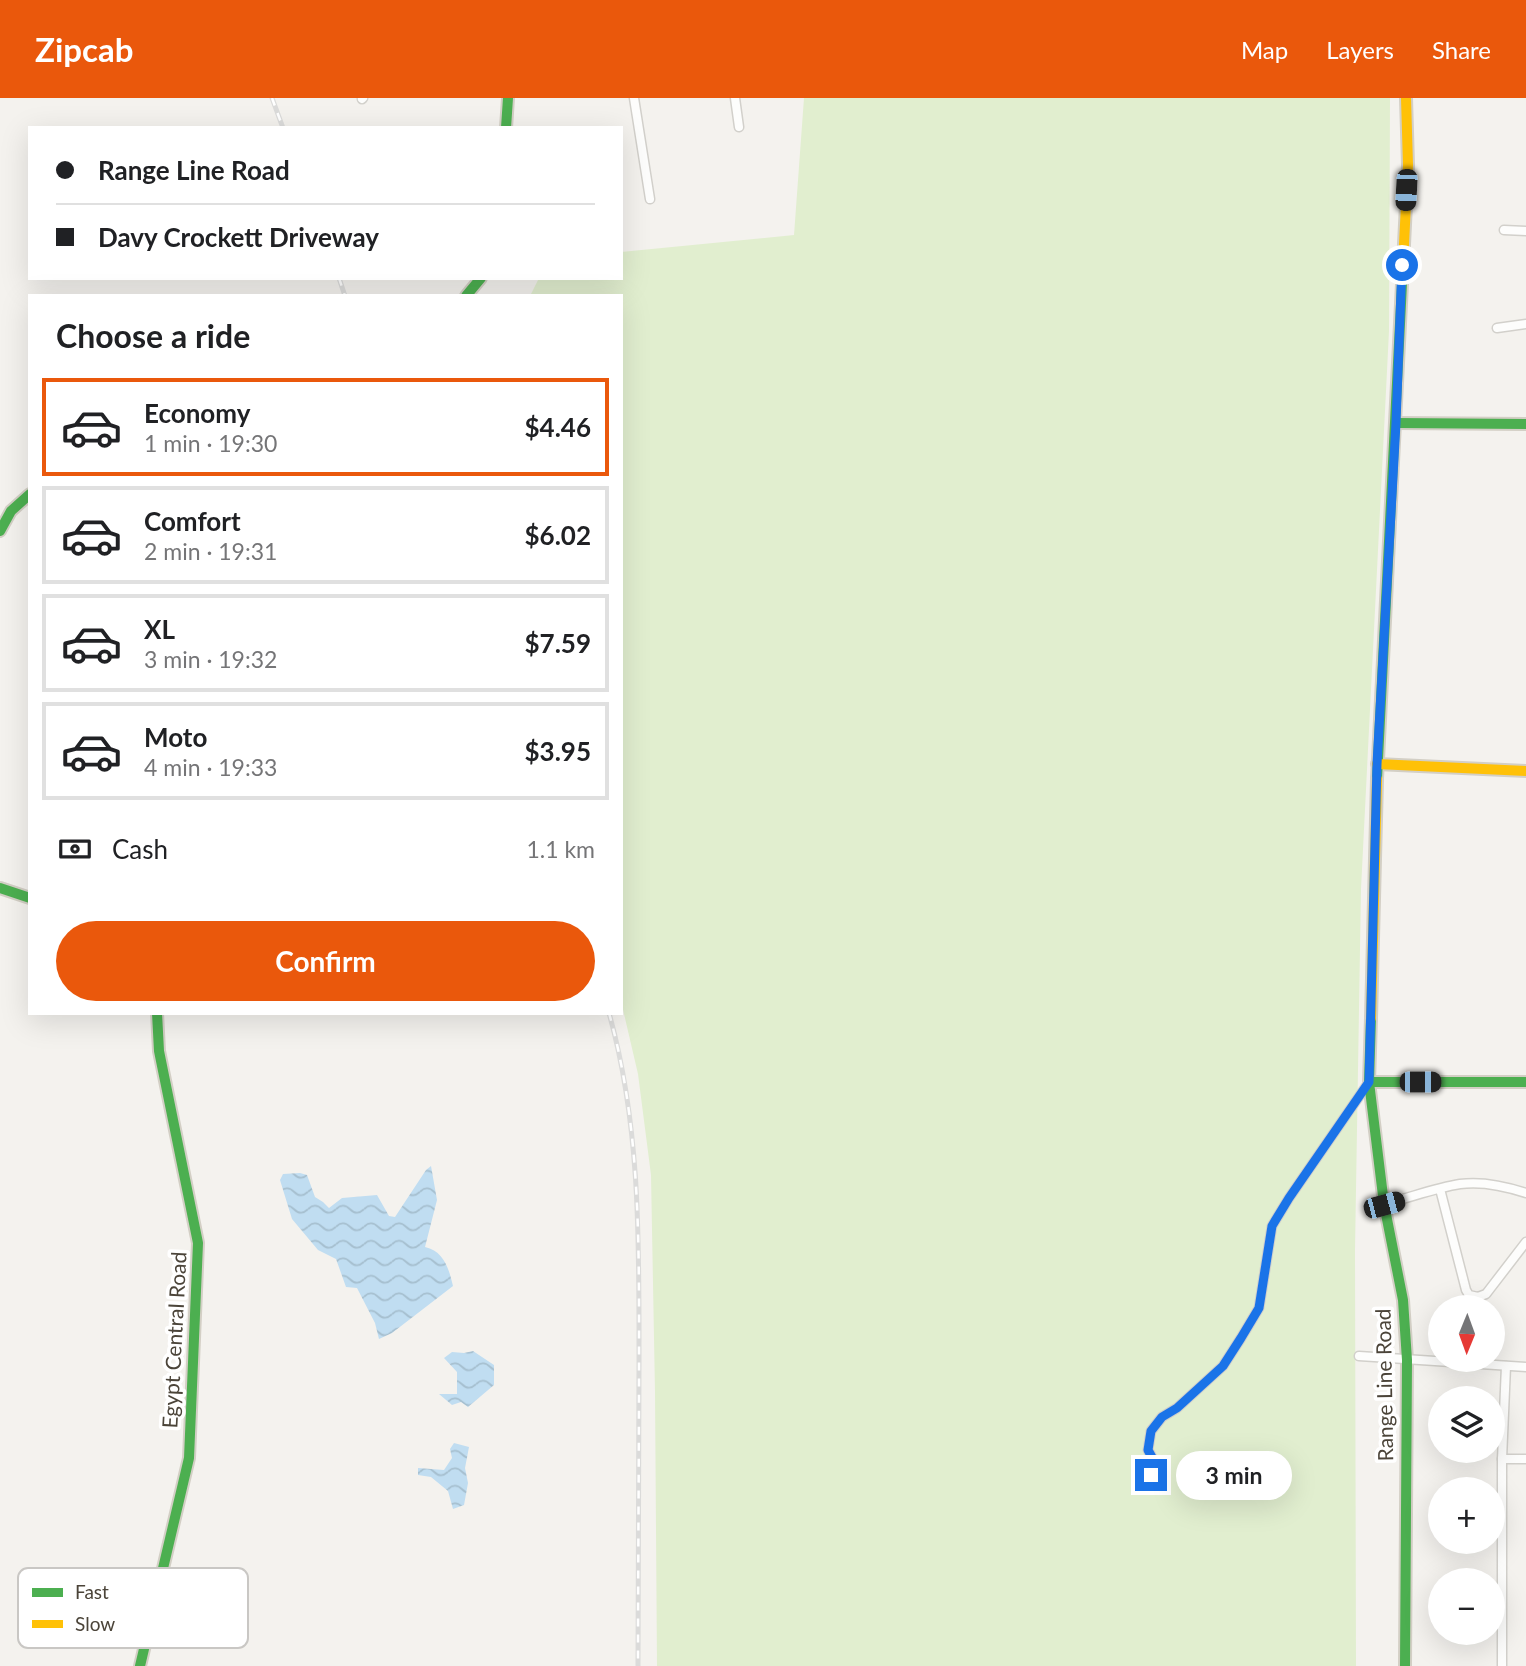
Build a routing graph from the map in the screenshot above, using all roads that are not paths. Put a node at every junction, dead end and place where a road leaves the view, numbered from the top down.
1 (508, 98) edge
2 (634, 98) edge
3 (735, 98) edge
4 (1406, 98) edge
5 (506, 126) edge
6 (739, 127) dead end
7 (650, 199) dead end
8 (1504, 230) dead end
9 (1526, 231) edge
10 (479, 280) edge
11 (468, 294) edge
12 (1526, 324) edge
13 (1497, 328) dead end
14 (1396, 423) junction
15 (1526, 424) edge
16 (28, 496) edge
17 (0, 531) edge
18 (1377, 764) junction
19 (1526, 771) edge
20 (0, 888) edge
21 (28, 897) edge
22 (157, 1015) edge
23 (1369, 1082) junction
24 (1526, 1082) edge
25 (1440, 1189) junction
26 (1526, 1193) edge
27 (1384, 1205) junction
28 (1526, 1242) edge
29 (1359, 1356) dead end
30 (1407, 1360) junction
31 (1506, 1366) junction
32 (1526, 1367) edge
33 (1505, 1389) edge
34 (1505, 1459) edge
35 (1526, 1459) edge
36 (1502, 1463) edge
37 (1148, 1489) dead end
38 (163, 1568) edge
39 (144, 1648) edge
40 (140, 1666) edge
41 (1405, 1666) edge
42 (1502, 1666) edge

1 - 5 street
2 - 7 street
3 - 6 street
4 - 14 street, Range Line Road
8 - 9 street
10 - 11 street
12 - 13 street
14 - 15 street
14 - 18 street, Range Line Road
16 - 17 street
18 - 19 street
18 - 23 street, Range Line Road
20 - 21 street
22 - 38 street, Egypt Central Road
23 - 24 street
23 - 27 street, Range Line Road
23 - 37 street
25 - 26 street
25 - 27 street
25 - 28 street
27 - 30 street, Range Line Road
29 - 30 street
30 - 31 street
30 - 41 street, Range Line Road
31 - 32 street
31 - 33 street
34 - 35 street
36 - 42 street
39 - 40 street, Egypt Central Road

